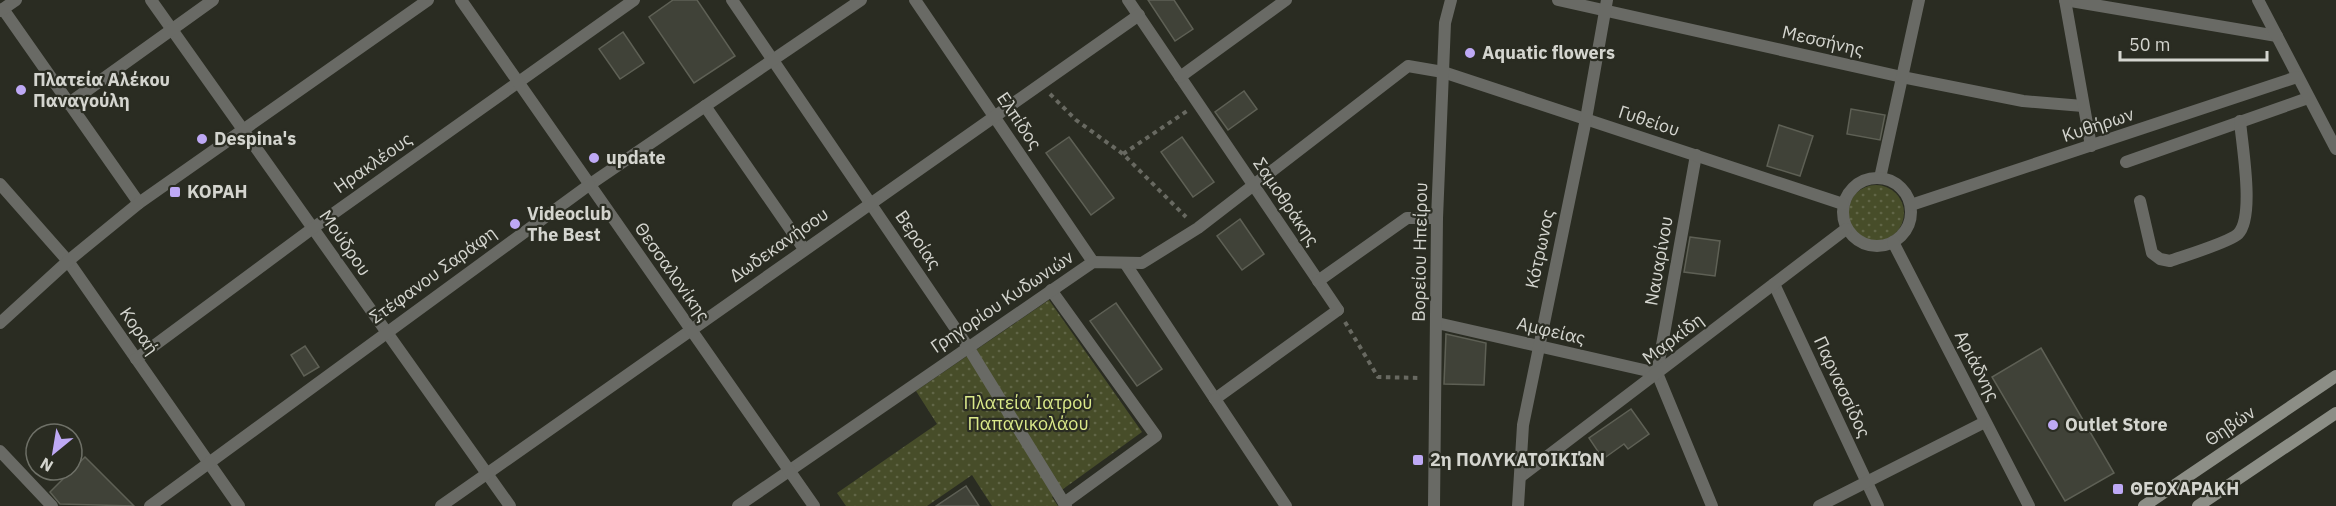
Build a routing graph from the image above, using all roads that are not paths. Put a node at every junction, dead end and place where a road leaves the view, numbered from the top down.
1 (15, 0) edge
2 (151, 0) edge
3 (213, 0) edge
4 (428, 0) edge
5 (460, 0) edge
6 (634, 0) edge
7 (732, 0) edge
8 (861, 0) edge
9 (915, 0) edge
10 (1128, 0) edge
11 (1286, 0) edge
12 (1451, 0) edge
13 (1558, 0) edge
14 (1919, 0) edge
15 (2065, 0) edge
16 (2258, 0) edge
17 (1606, 5) edge
18 (2, 10) edge
19 (1138, 15) junction
20 (172, 29) junction
21 (2277, 36) junction
22 (773, 59) junction
23 (1443, 72) junction
24 (1180, 77) junction
25 (1902, 77) junction
26 (2297, 77) junction
27 (518, 82) junction
28 (2308, 98) junction
29 (69, 104) junction
30 (705, 106) junction
31 (2083, 106) junction
32 (994, 117) junction
33 (1586, 119) junction
34 (2240, 121) junction
35 (243, 130) junction
36 (2335, 144) edge
37 (2091, 146) junction
38 (1696, 155) junction
39 (2126, 162) dead end
40 (1880, 178) junction
41 (0, 184) edge
42 (1253, 184) junction
43 (589, 185) junction
44 (2140, 201) dead end
45 (140, 203) junction
46 (871, 203) junction
47 (1843, 204) junction
48 (1911, 205) junction
49 (1437, 218) junction
50 (313, 228) junction
51 (1846, 229) junction
52 (1893, 242) junction
53 (804, 249) junction
54 (68, 261) junction
55 (1092, 262) junction
56 (1125, 263) junction
57 (1318, 281) junction
58 (1774, 284) junction
59 (1051, 290) junction
60 (0, 323) edge
61 (1437, 323) junction
62 (690, 329) junction
63 (386, 331) junction
64 (968, 346) junction
65 (1538, 346) junction
66 (136, 359) junction
67 (1657, 373) junction
68 (2336, 376) edge
69 (1215, 399) junction
70 (2336, 413) edge
71 (1985, 422) junction
72 (0, 451) edge
73 (208, 463) junction
74 (789, 470) junction
75 (486, 472) junction
76 (1520, 477) junction
77 (1867, 483) junction
78 (1065, 504) edge
79 (52, 506) edge
80 (150, 506) edge
81 (239, 506) edge
82 (441, 506) edge
83 (510, 506) edge
84 (738, 506) edge
85 (814, 506) edge
86 (1286, 506) edge
87 (1434, 506) edge
88 (1518, 506) edge
89 (1712, 506) edge
90 (1819, 506) edge
91 (1878, 506) edge
92 (2029, 506) edge
93 (2144, 506) edge
94 (2198, 506) edge

1 - 18 street
2 - 20 street, Μούδρου
3 - 20 street
4 - 35 street
5 - 27 street, Θεσσαλονίκης
6 - 27 street, Ηρακλέους
7 - 22 street, Βεροίας
8 - 22 street, Στέφανου Σαράφη
9 - 32 street, Ελπίδος
10 - 19 street, Σαμοθράκης
11 - 24 street
12 - 23 street, Βορείου Ηπείρου
13 - 17 street, Μεσσήνης
14 - 25 street
15 - 21 street
15 - 31 street
16 - 21 street
17 - 25 street, Μεσσήνης
17 - 33 street, Κότρωνος
18 - 29 street
19 - 24 street, Σαμοθράκης
19 - 32 street, Δωδεκανήσου
20 - 29 street
20 - 35 street, Μούδρου
21 - 26 street
22 - 30 street, Στέφανου Σαράφη
22 - 46 street, Βεροίας
23 - 33 street, Γυθείου
23 - 42 street, Γρηγορίου Κυδωνιών
23 - 49 street, Βορείου Ηπείρου
24 - 42 street, Σαμοθράκης
25 - 31 street, Μεσσήνης
25 - 40 street
26 - 28 street
26 - 37 street, Κυθήρων
27 - 43 street, Θεσσαλονίκης
27 - 50 street, Ηρακλέους
28 - 34 street
28 - 36 street
29 - 45 street
30 - 43 street, Στέφανου Σαράφη
30 - 53 street
31 - 37 street
32 - 46 street, Δωδεκανήσου
32 - 55 street, Ελπίδος
33 - 38 street, Γυθείου
33 - 65 street, Κότρωνος
34 - 39 street
34 - 44 street
35 - 45 street
35 - 50 street, Μούδρου
37 - 48 street, Κυθήρων
38 - 47 street, Γυθείου
38 - 67 street, Ναυαρίνου
40 - 47 street
40 - 48 street
41 - 54 street, Κοραή
42 - 56 street, Γρηγορίου Κυδωνιών
42 - 57 street, Σαμοθράκης
43 - 62 street, Θεσσαλονίκης
43 - 63 street, Στέφανου Σαράφη
45 - 54 street
46 - 53 street, Δωδεκανήσου
46 - 64 street, Βεροίας
47 - 51 street
48 - 52 street
49 - 57 street
49 - 61 street, Βορείου Ηπείρου
50 - 63 street, Μούδρου
50 - 66 street, Ηρακλέους
51 - 52 street
51 - 58 street, Μαρκίδη
52 - 71 street, Αριάδνης
53 - 62 street, Δωδεκανήσου
54 - 60 street
54 - 66 street, Κοραή
55 - 56 street, Γρηγορίου Κυδωνιών
55 - 59 street, Γρηγορίου Κυδωνιών
56 - 69 street
57 - 69 street, Σαμοθράκης
58 - 67 street, Μαρκίδη
58 - 77 street, Παρνασσίδος
59 - 64 street, Γρηγορίου Κυδωνιών
59 - 78 street
61 - 65 street, Αμφείας
61 - 87 street, Βορείου Ηπείρου
62 - 74 street, Θεσσαλονίκης
62 - 75 street, Δωδεκανήσου
63 - 73 street, Στέφανου Σαράφη
63 - 75 street, Μούδρου
64 - 74 street, Γρηγορίου Κυδωνιών
64 - 78 street, Βεροίας
65 - 67 street, Αμφείας
65 - 76 street, Κότρωνος
66 - 73 street, Κοραή
67 - 76 street, Μαρκίδη
67 - 89 street
68 - 93 main road, Θηβών
69 - 86 street
70 - 94 main road
71 - 77 street
71 - 92 street, Αριάδνης
72 - 79 street
73 - 80 street, Στέφανου Σαράφη
73 - 81 street, Κοραή
74 - 84 street, Γρηγορίου Κυδωνιών
74 - 85 street, Θεσσαλονίκης
75 - 82 street, Δωδεκανήσου
75 - 83 street, Μούδρου
76 - 88 street, Κότρωνος
77 - 90 street
77 - 91 street, Παρνασσίδος

